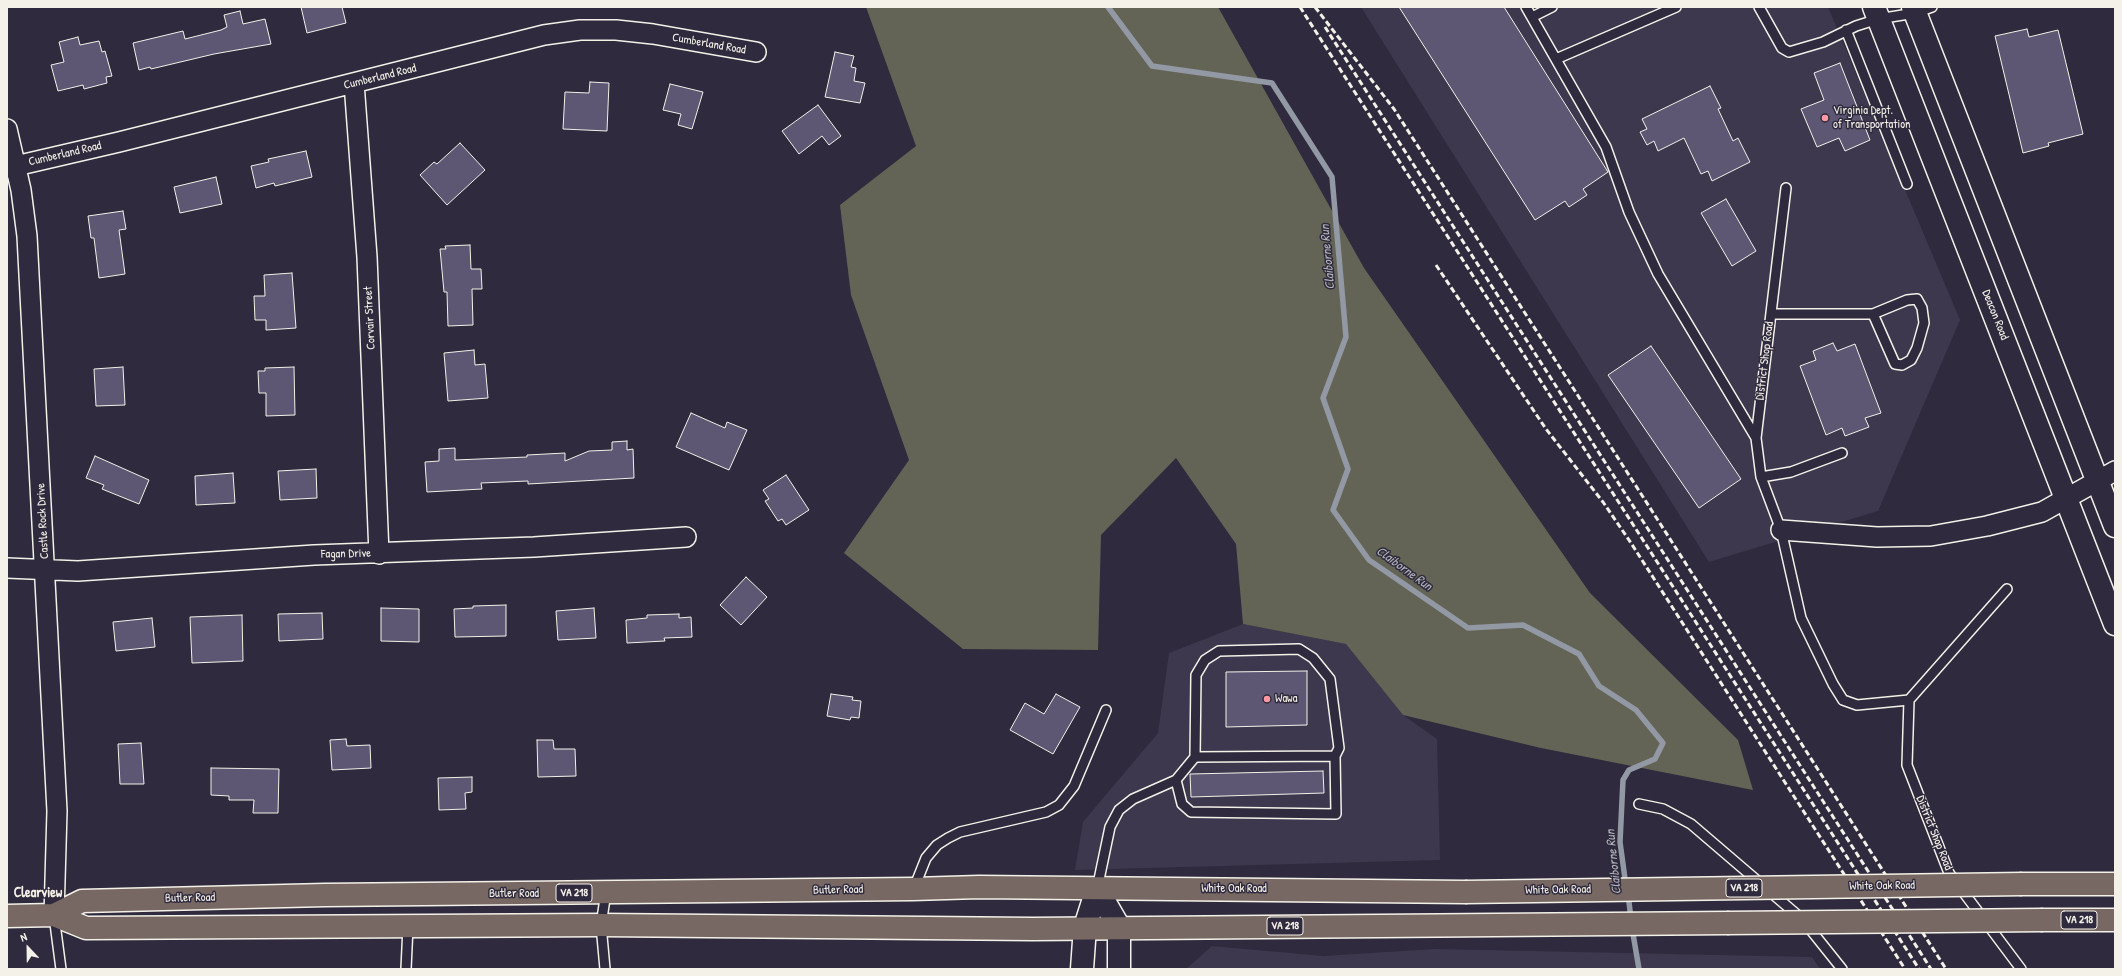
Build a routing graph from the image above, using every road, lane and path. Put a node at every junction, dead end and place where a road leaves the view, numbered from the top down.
1 (1526, 7) edge
2 (1552, 7) edge
3 (1676, 7) edge
4 (1758, 7) edge
5 (1920, 9) edge
6 (1876, 13) edge
7 (1532, 17) junction
8 (1846, 30) junction
9 (756, 52) dead end
10 (1556, 59) junction
11 (354, 83) junction
12 (7, 129) edge
13 (11, 167) edge
14 (1907, 184) dead end
15 (1786, 188) dead end
16 (1771, 314) junction
17 (1873, 314) junction
18 (1756, 438) junction
19 (1842, 454) dead end
20 (2106, 476) edge
21 (1761, 477) junction
22 (2067, 498) junction
23 (2115, 526) edge
24 (1781, 530) junction
25 (686, 537) dead end
26 (379, 554) junction
27 (7, 568) edge
28 (45, 569) junction
29 (2007, 589) dead end
30 (2115, 624) edge
31 (1909, 700) junction
32 (1106, 710) dead end
33 (1334, 756) junction
34 (1195, 757) junction
35 (1176, 780) junction
36 (1639, 804) dead end
37 (2115, 873) edge
38 (2092, 883) junction
39 (2115, 884) edge
40 (913, 889) junction
41 (1097, 889) junction
42 (606, 892) junction
43 (54, 915) junction
44 (7, 916) edge
45 (2115, 920) edge
46 (601, 925) junction
47 (408, 926) junction
48 (1085, 927) junction
49 (1119, 927) junction
50 (61, 969) edge
51 (406, 969) edge
52 (605, 969) edge
53 (1082, 969) edge
54 (1119, 969) edge
55 (1842, 969) edge
56 (2021, 969) edge

1 - 7 lane
2 - 7 lane
3 - 10 lane
4 - 8 lane
5 - 6 lane
5 - 20 main road
6 - 8 lane
6 - 22 main road, Deacon Road
7 - 10 lane
8 - 14 lane
9 - 11 street, Cumberland Road
10 - 18 lane
11 - 13 street, Cumberland Road
11 - 26 street, Corvair Street
12 - 13 street, Castle Rock Drive
13 - 28 street, Castle Rock Drive
15 - 16 lane, District Shop Road
16 - 17 lane
16 - 18 lane, District Shop Road
17 - 17 lane
18 - 21 lane, District Shop Road
19 - 21 lane
20 - 22 street
20 - 23 main road
21 - 24 lane, District Shop Road
22 - 24 street
22 - 30 main road, Deacon Road
24 - 31 lane, District Shop Road
25 - 26 street, Fagan Drive
26 - 28 street, Fagan Drive
27 - 28 street, Fagan Drive
28 - 43 street, Castle Rock Drive
29 - 31 lane
31 - 56 lane, District Shop Road
32 - 40 lane
33 - 34 lane
33 - 34 lane
33 - 35 lane
34 - 35 lane
35 - 41 lane
36 - 55 lane
37 - 38 main road
38 - 39 main road, White Oak Road / VA 218
38 - 41 main road, White Oak Road / VA 218, bridge
40 - 41 main road, Butler Road / VA 218
40 - 42 main road, Butler Road / VA 218
41 - 48 main road
41 - 49 main road
42 - 43 main road, Butler Road / VA 218
42 - 46 lane
43 - 44 main road, Butler Road / VA 218
43 - 47 main road, Butler Road / VA 218
43 - 50 lane
45 - 49 main road, VA 218, bridge
46 - 47 main road, Butler Road / VA 218
46 - 48 main road, Butler Road / VA 218
46 - 52 lane
47 - 51 lane
48 - 49 main road, VA 218
48 - 53 main road
49 - 54 main road

